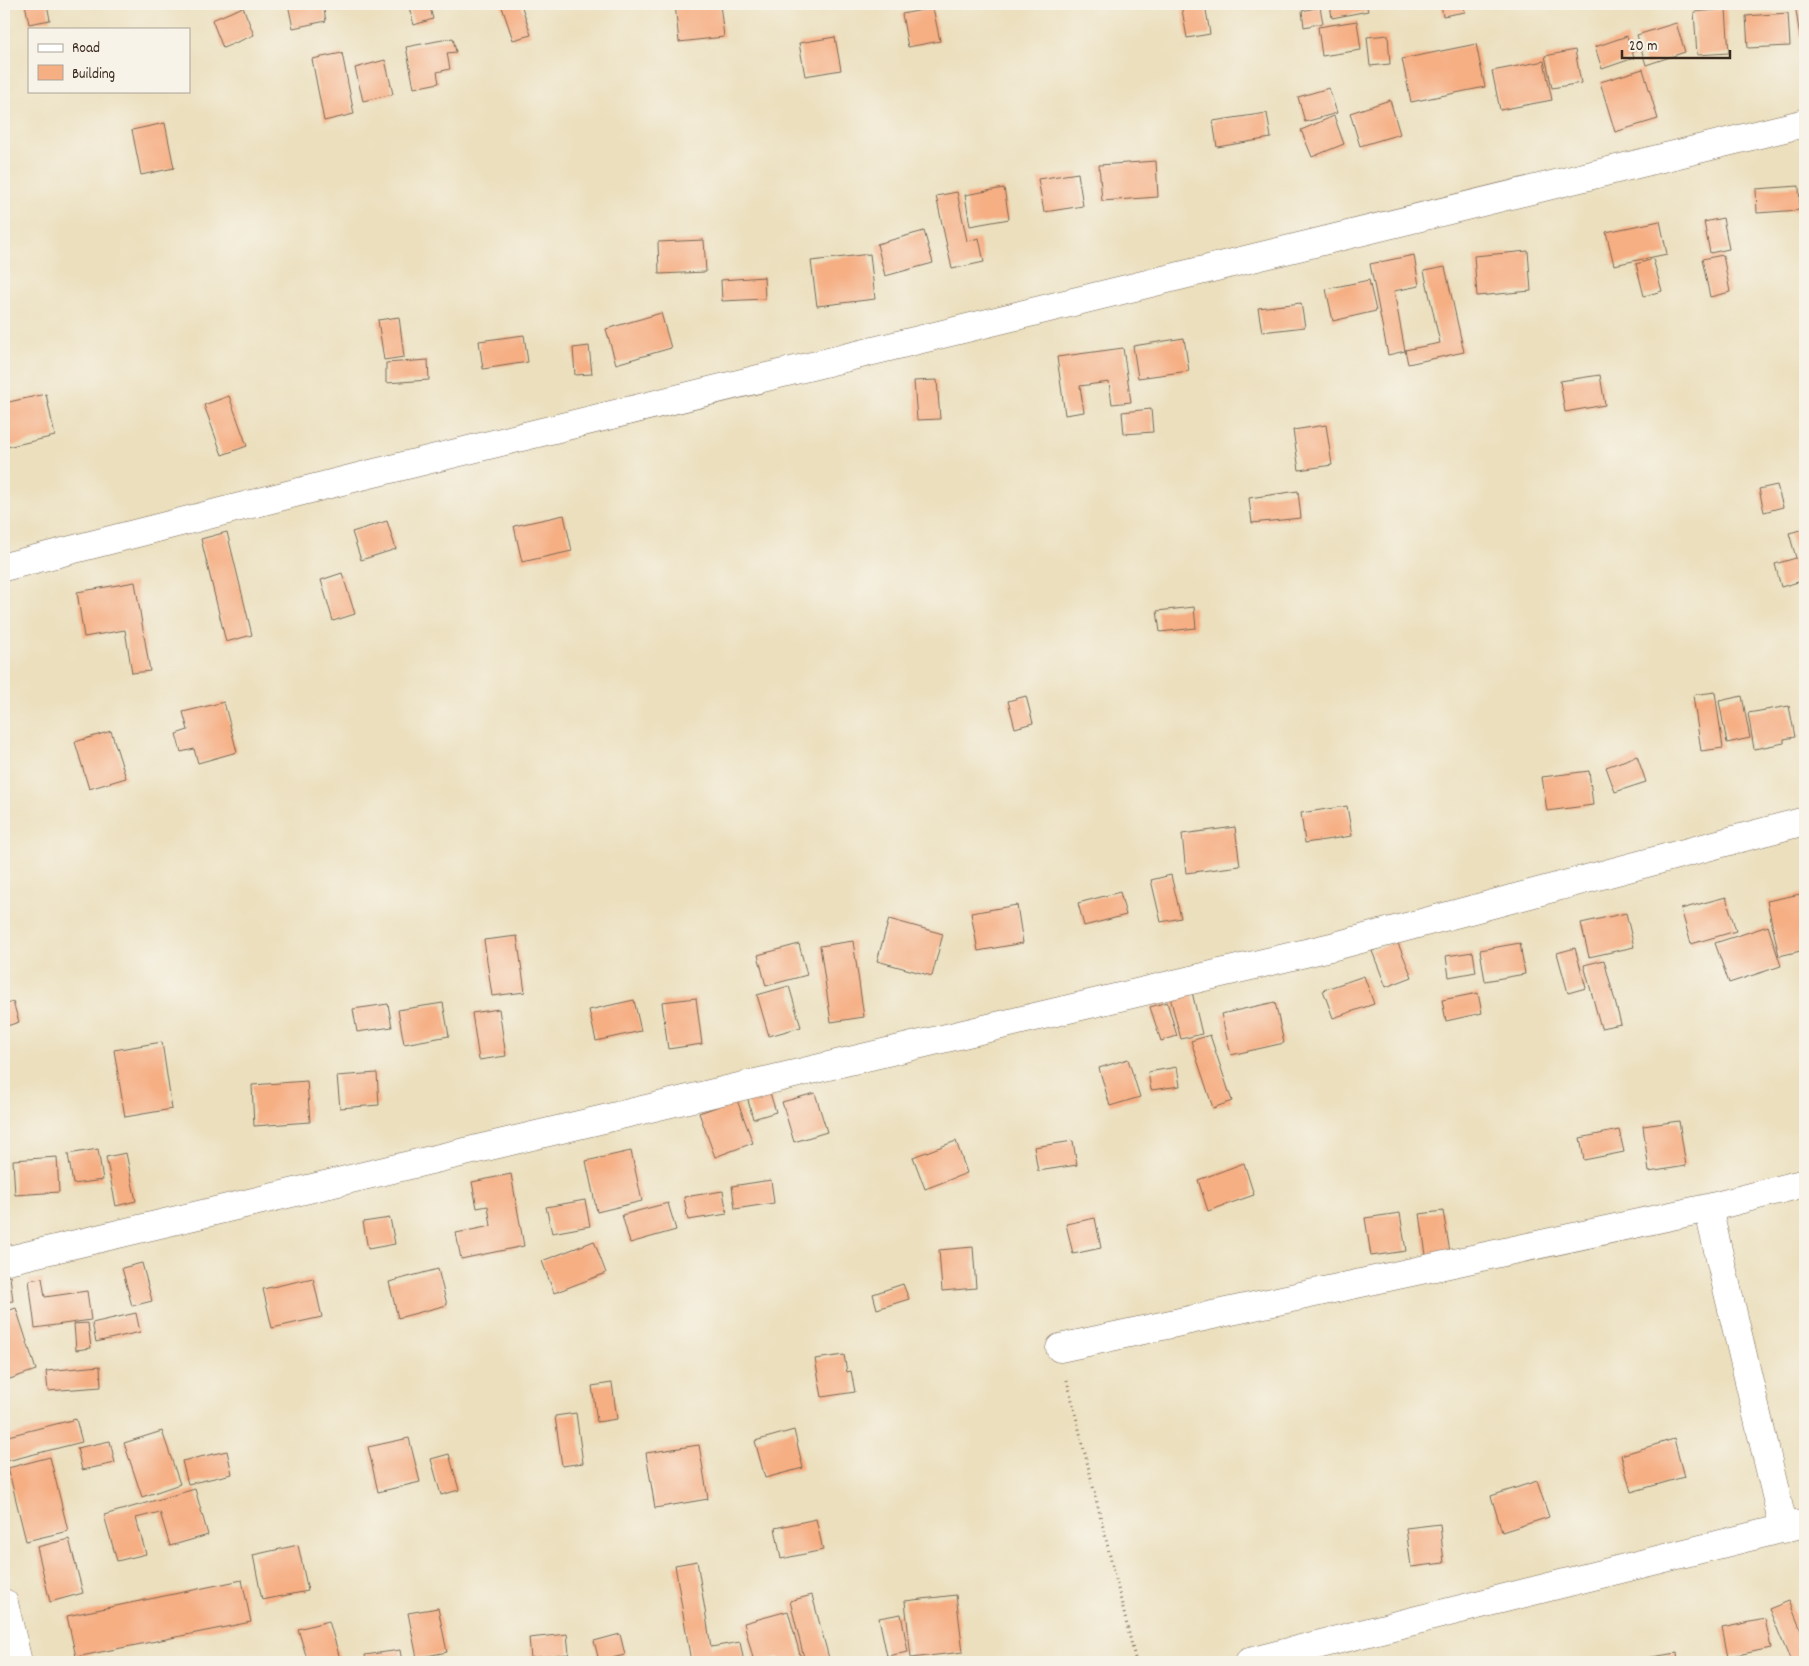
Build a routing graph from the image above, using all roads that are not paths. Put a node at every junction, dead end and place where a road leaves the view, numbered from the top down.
1 (1805, 123) edge
2 (4, 567) edge
3 (1805, 821) edge
4 (1805, 1182) edge
5 (1708, 1208) junction
6 (4, 1261) edge
7 (1060, 1348) road end
8 (1794, 1526) edge
9 (4, 1603) edge
10 (18, 1662) edge
11 (1250, 1662) edge

1 - 2 street
3 - 6 street
4 - 5 street
5 - 7 street
5 - 8 street
8 - 11 street
9 - 10 street

